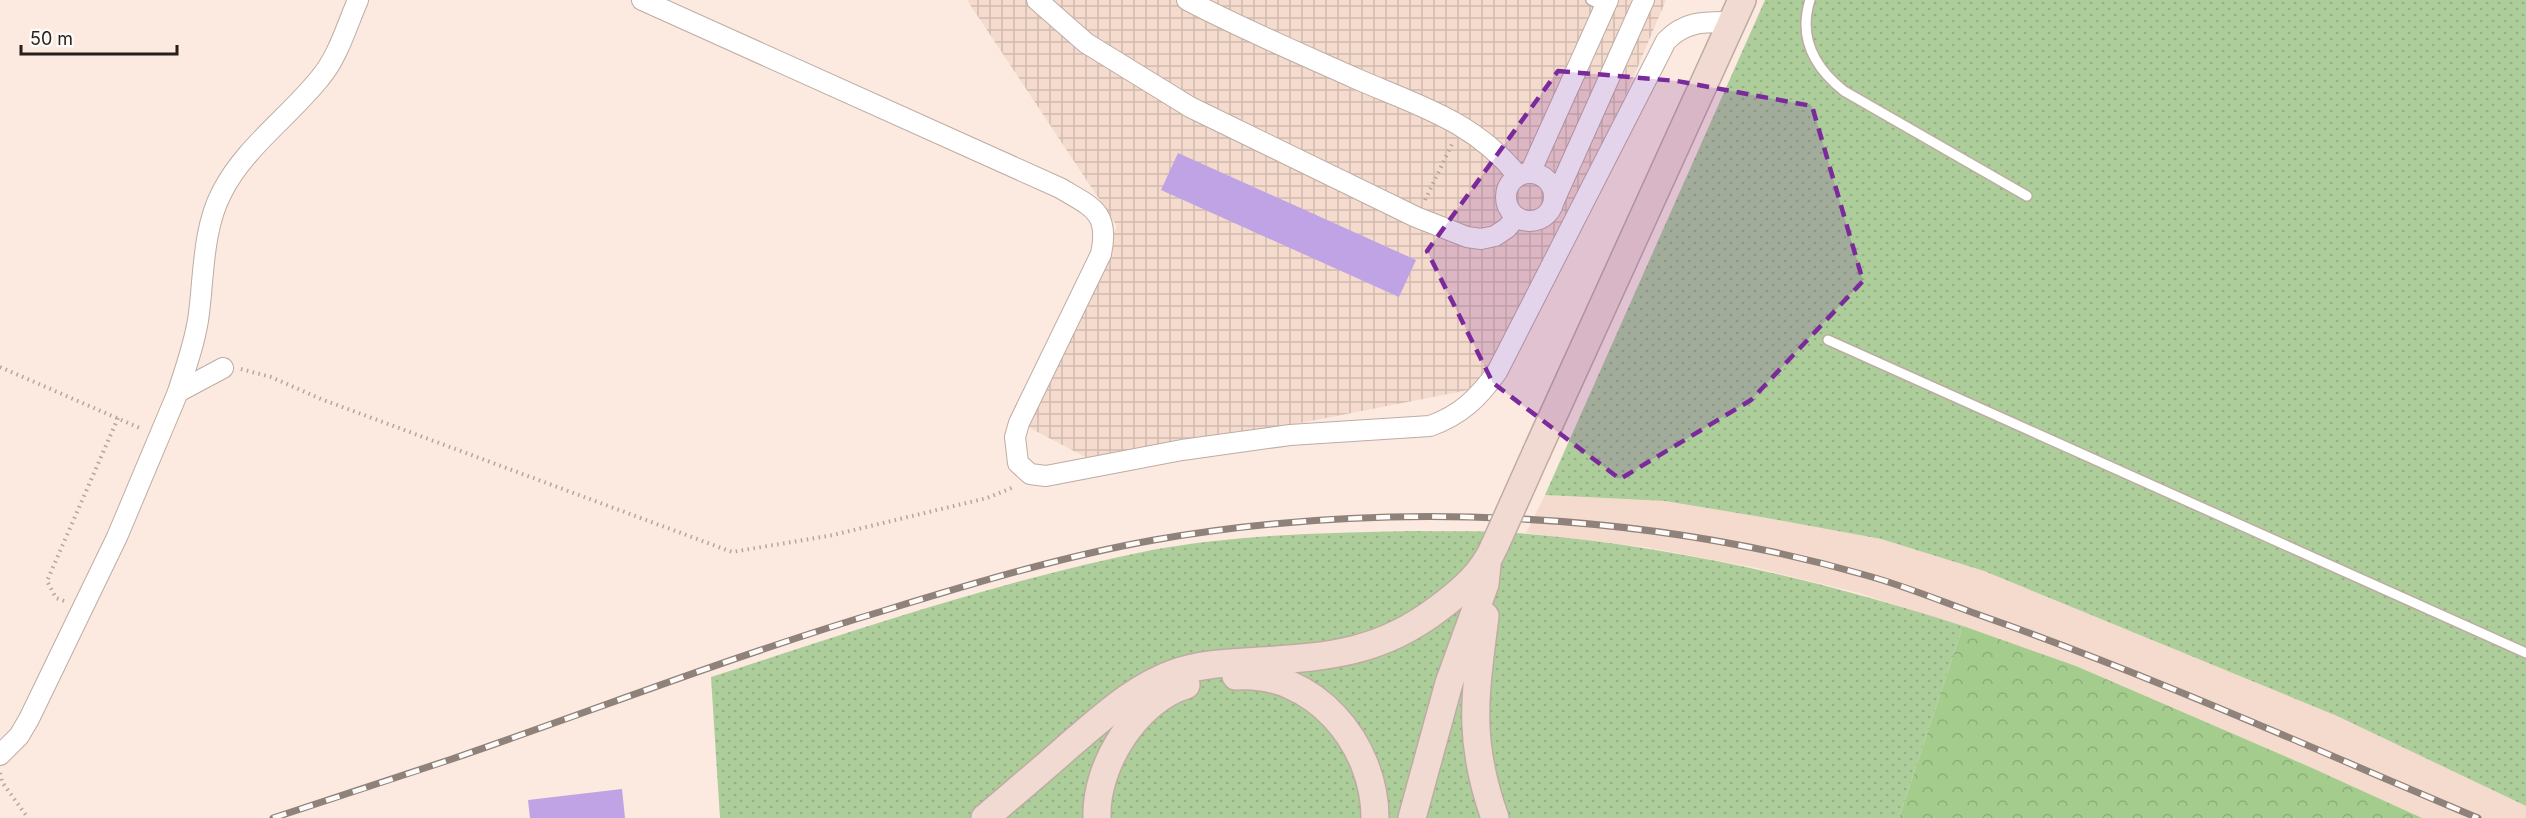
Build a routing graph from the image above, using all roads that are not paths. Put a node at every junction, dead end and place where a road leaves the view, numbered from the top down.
1 (358, 0) edge
2 (642, 0) edge
3 (1037, 0) edge
4 (1187, 0) edge
5 (1644, 0) edge
6 (1810, 0) edge
7 (1601, 2) edge
8 (1737, 11) edge
9 (1524, 174) junction
10 (2027, 196) dead end
11 (1554, 201) junction
12 (1516, 217) junction
13 (1828, 340) dead end
14 (223, 368) road end
15 (178, 392) junction
16 (1485, 568) junction
17 (2526, 653) edge
18 (1264, 661) junction
19 (0, 755) edge
20 (985, 818) edge
21 (1097, 818) edge
22 (1375, 818) edge
23 (1390, 818) edge
24 (1396, 818) edge
25 (1412, 818) edge
26 (1495, 818) edge

1 - 15 street
2 - 8 street
3 - 12 street
4 - 9 street
5 - 11 street
6 - 10 lane
7 - 9 street
8 - 16 main road, bridge
9 - 11 street
9 - 12 street
11 - 12 street
13 - 17 lane
14 - 15 street
15 - 19 street
16 - 18 main road
16 - 24 main road
16 - 25 main road
16 - 26 main road
18 - 20 main road
18 - 23 main road
21 - 22 main road

